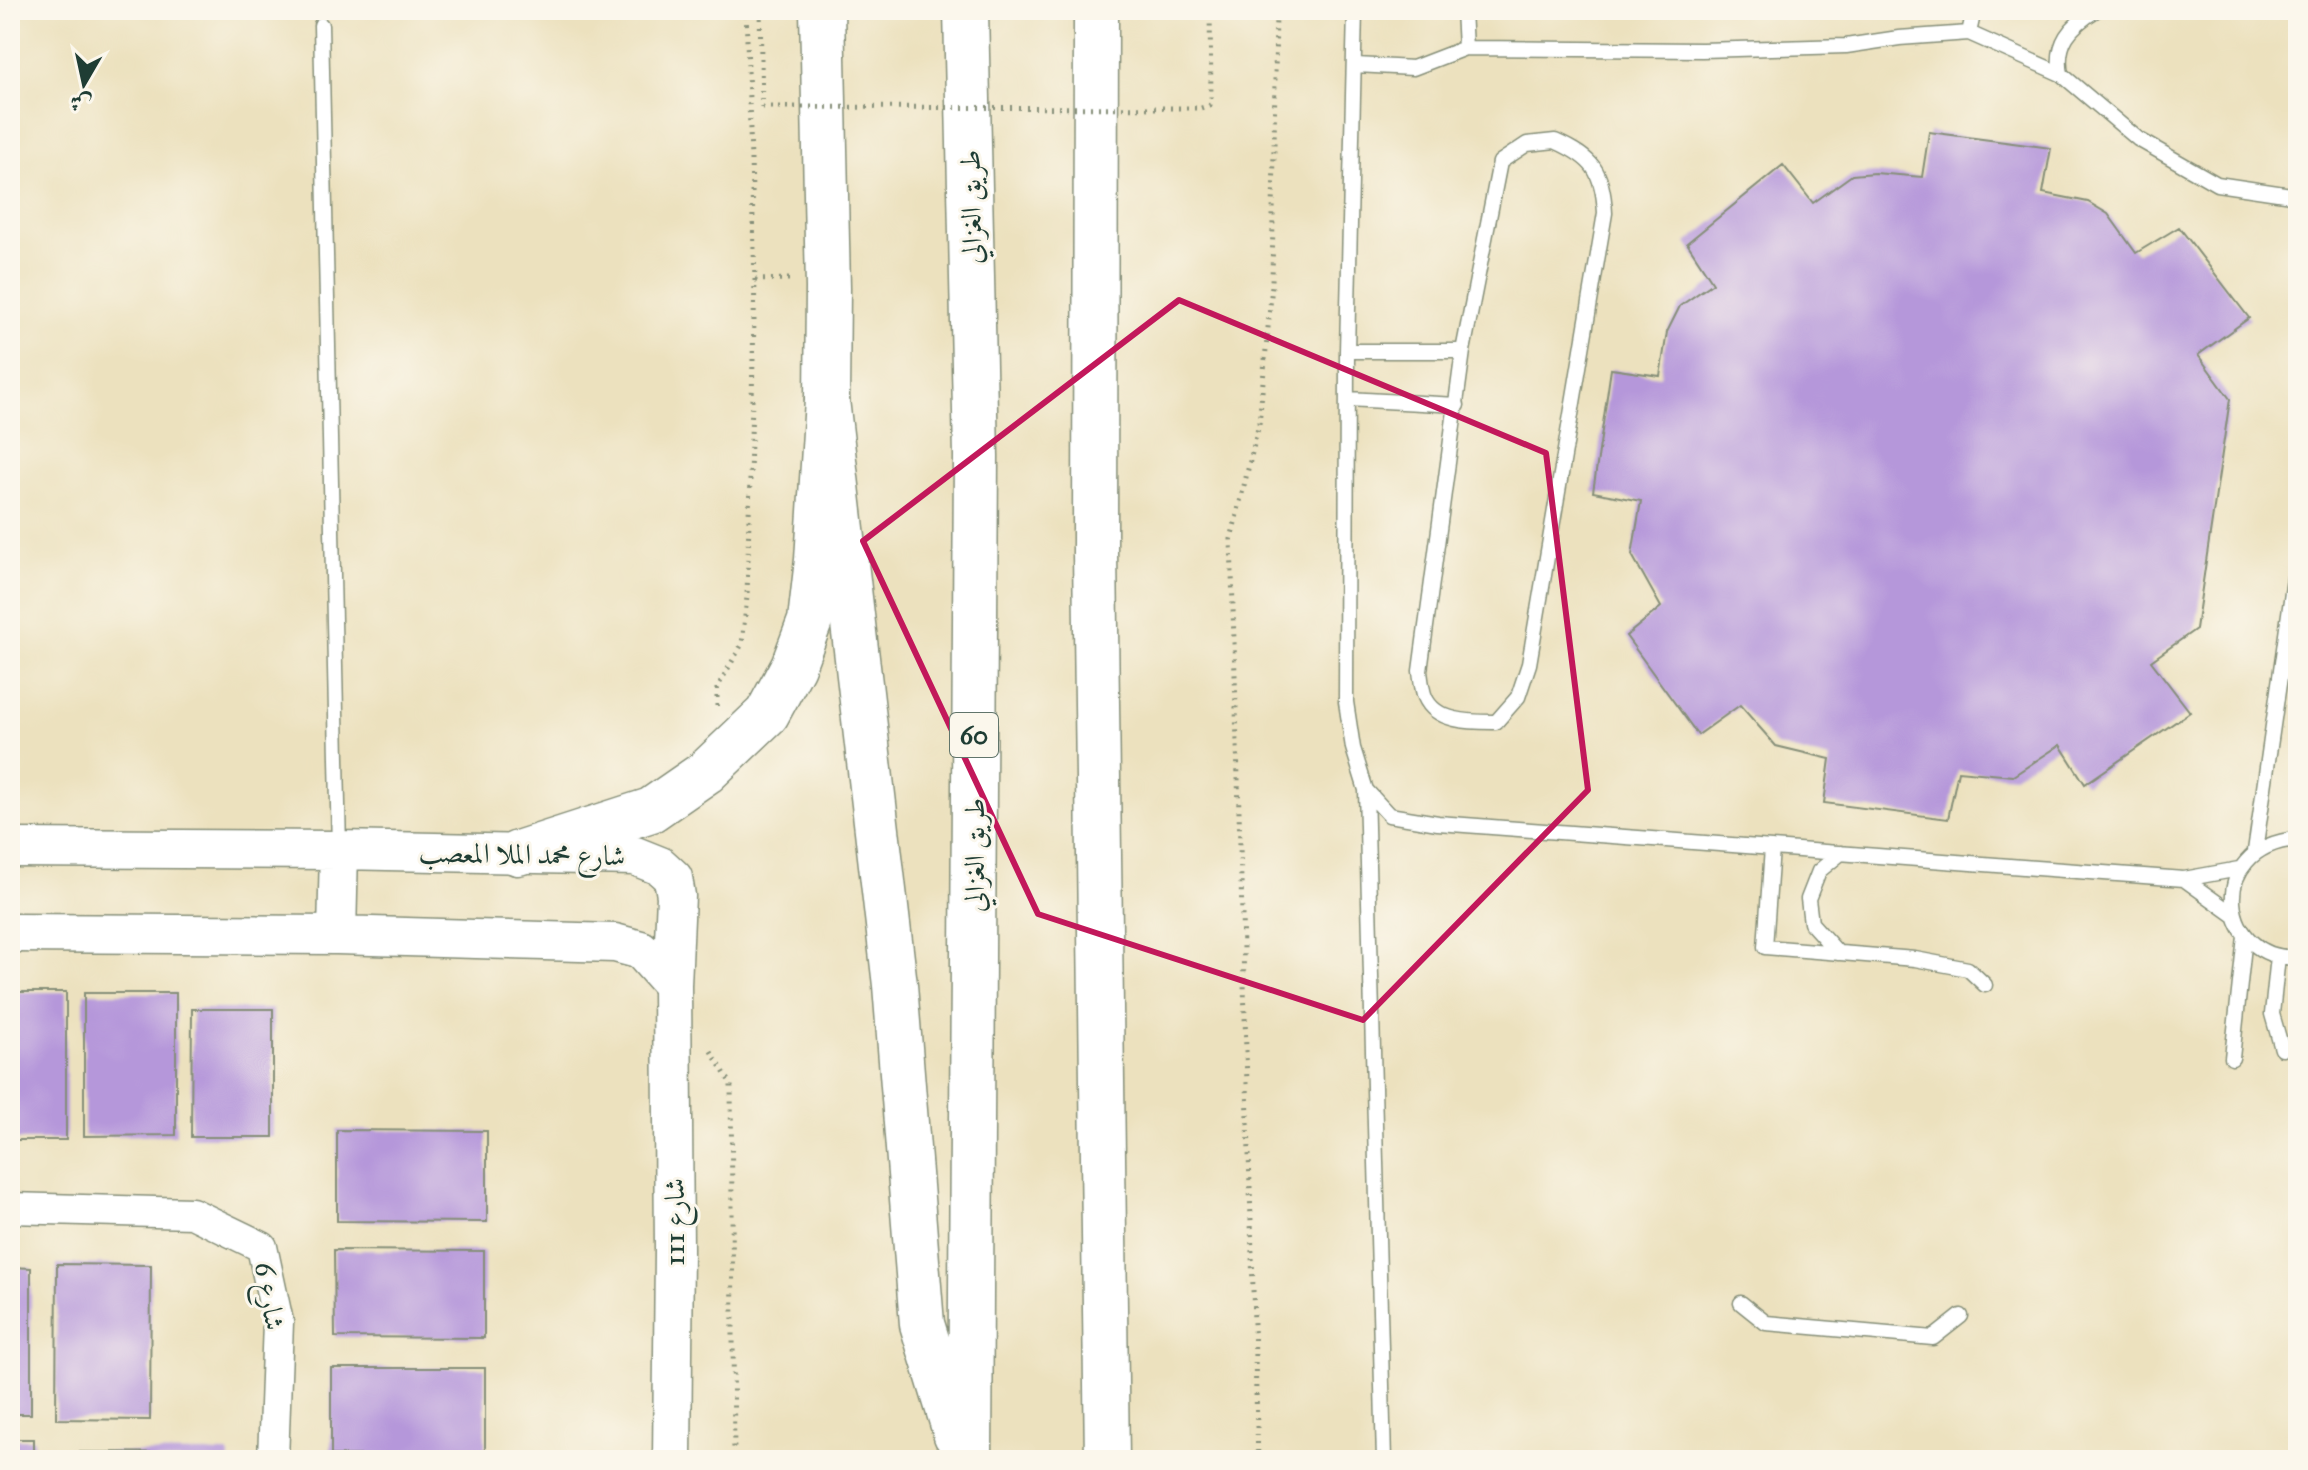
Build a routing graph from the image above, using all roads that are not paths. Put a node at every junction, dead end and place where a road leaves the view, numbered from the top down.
1 (822, 10) edge
2 (966, 10) edge
3 (1096, 10) edge
4 (1355, 10) edge
5 (1463, 10) edge
6 (1974, 10) edge
7 (2096, 10) edge
8 (321, 25) dead end
9 (1969, 33) junction
10 (1465, 48) junction
11 (1356, 65) junction
12 (2061, 74) junction
13 (2298, 196) edge
14 (1347, 351) junction
15 (1463, 351) junction
16 (1348, 399) junction
17 (827, 400) junction
18 (1457, 405) junction
19 (2298, 551) edge
20 (1366, 790) junction
21 (2298, 839) edge
22 (10, 848) edge
23 (1772, 848) junction
24 (339, 850) junction
25 (2255, 851) junction
26 (518, 853) junction
27 (1841, 853) junction
28 (2239, 869) junction
29 (2184, 879) junction
30 (2234, 915) junction
31 (10, 933) edge
32 (337, 935) junction
33 (2245, 936) junction
34 (1838, 953) junction
35 (2278, 956) junction
36 (2298, 957) edge
37 (672, 985) junction
38 (1985, 985) dead end
39 (2282, 1049) dead end
40 (2232, 1058) dead end
41 (10, 1208) edge
42 (1741, 1303) dead end
43 (1961, 1316) dead end
44 (273, 1460) edge
45 (672, 1460) edge
46 (964, 1460) edge
47 (970, 1460) edge
48 (1107, 1460) edge
49 (1384, 1460) edge

1 - 17 main road
2 - 47 main road, طريق الغزالي / 60
3 - 48 main road
4 - 11 lane
5 - 10 lane
6 - 9 lane
7 - 12 lane
8 - 24 lane
9 - 10 lane
9 - 12 lane
10 - 11 lane
11 - 14 lane
12 - 13 lane
14 - 15 lane
14 - 16 lane
15 - 18 lane
15 - 18 lane
16 - 18 lane
16 - 20 lane
17 - 26 main road
17 - 46 main road
19 - 25 lane
20 - 23 lane
20 - 49 lane
21 - 25 lane
22 - 24 street, شارع محمد الملا المعصب
23 - 27 lane
23 - 34 lane
24 - 26 street, شارع محمد الملا المعصب
24 - 32 street
25 - 28 lane
26 - 37 street, شارع محمد الملا المعصب
27 - 29 lane
27 - 34 lane
28 - 29 lane
28 - 30 lane
29 - 30 lane
30 - 33 lane
31 - 32 street
32 - 37 street
33 - 35 lane
33 - 40 lane
34 - 38 lane
35 - 36 lane
35 - 39 lane
37 - 45 street, شارع 111
41 - 44 street, شارع 6
42 - 43 lane

